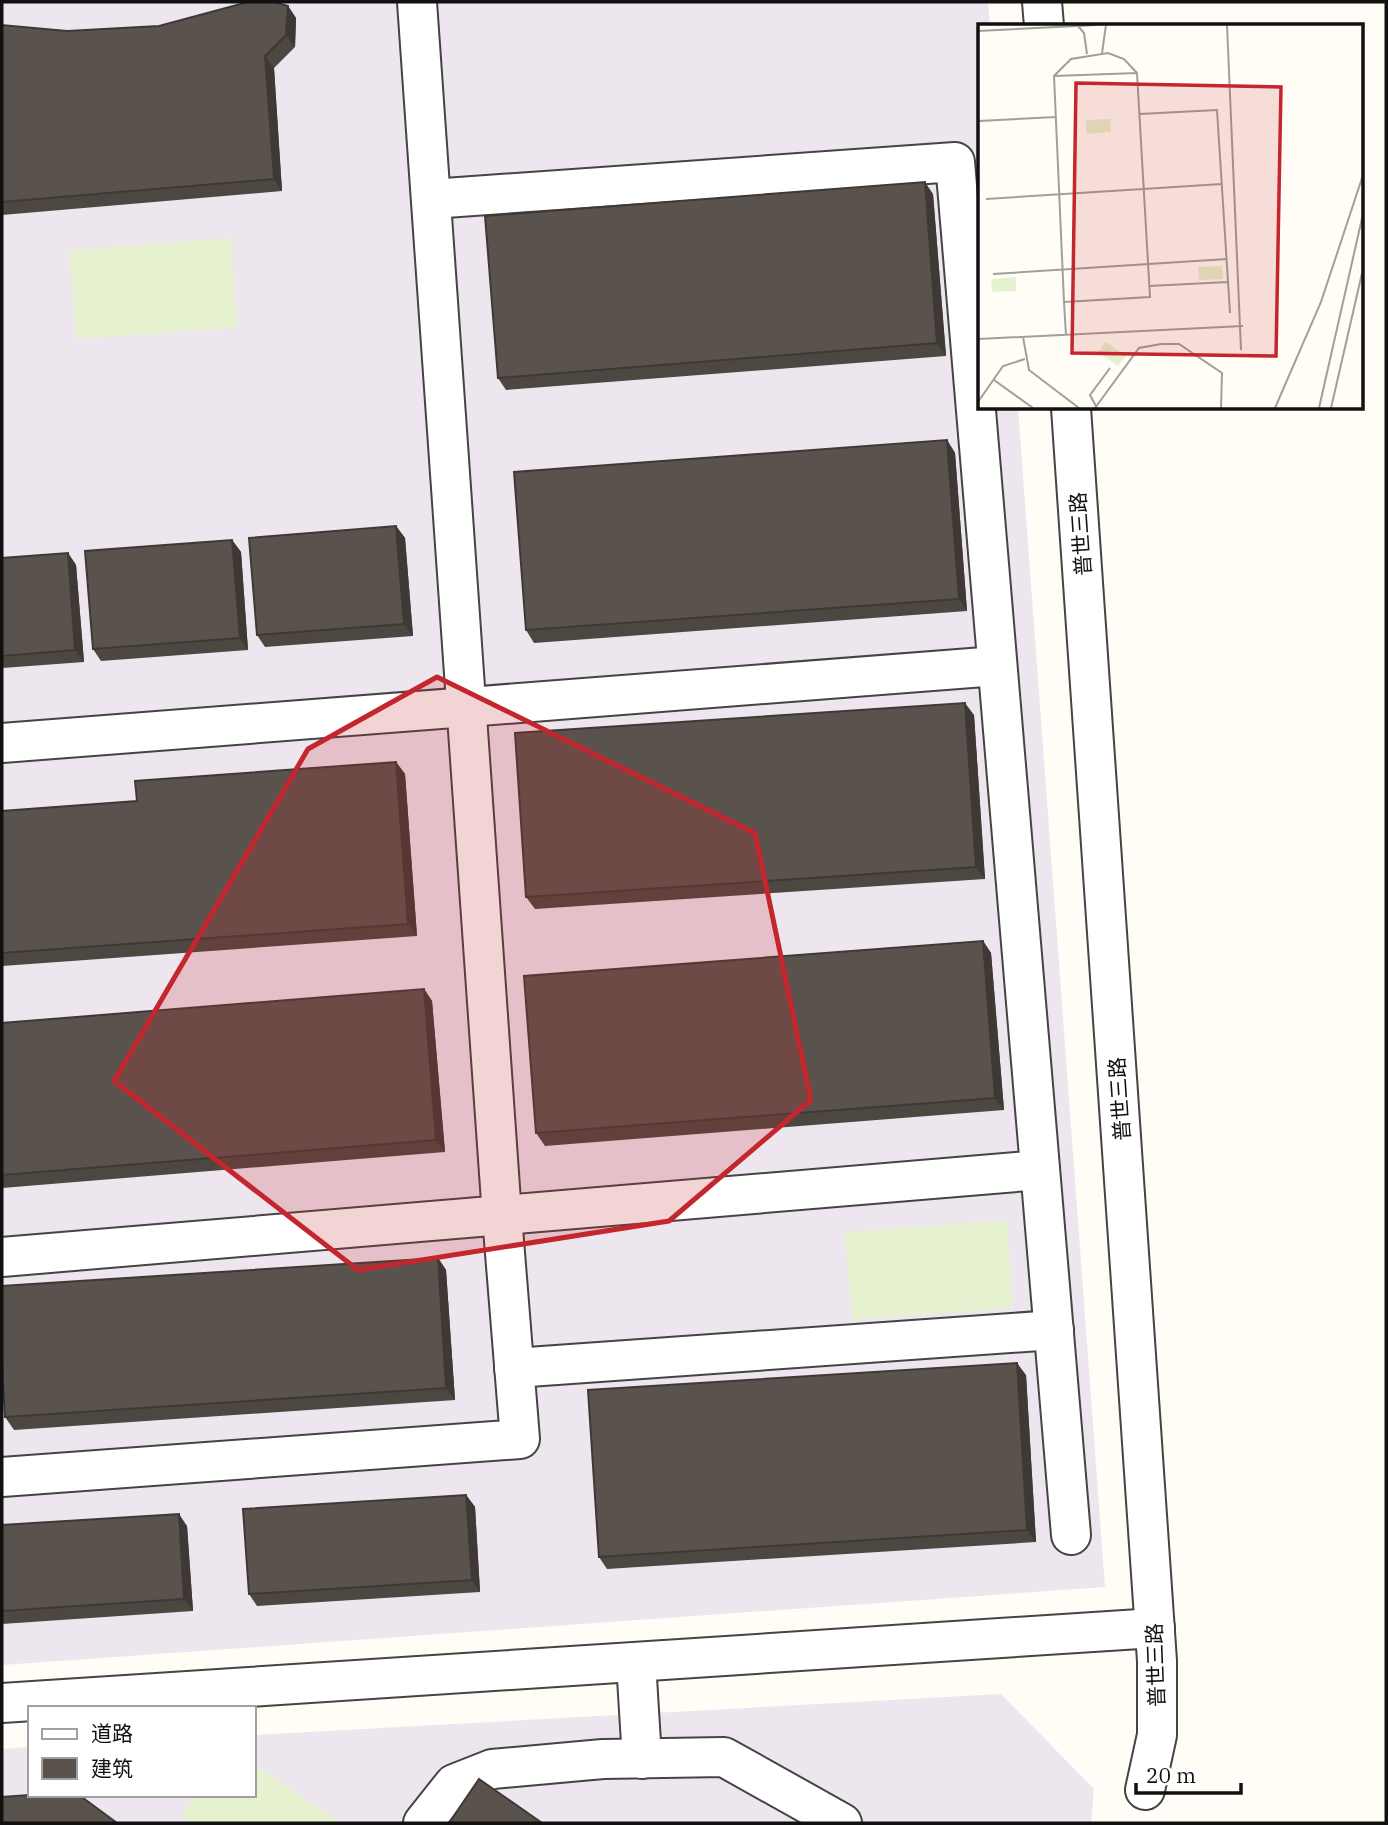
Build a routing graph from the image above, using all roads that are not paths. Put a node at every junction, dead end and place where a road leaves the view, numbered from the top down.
1 (417, 2) edge
2 (1042, 2) edge
3 (1044, 24) edge
4 (431, 199) junction
5 (1071, 410) edge
6 (997, 666) junction
7 (466, 706) junction
8 (2, 743) edge
9 (1040, 1170) junction
10 (502, 1216) junction
11 (2, 1257) edge
12 (1054, 1330) junction
13 (514, 1368) junction
14 (2, 1477) edge
15 (1071, 1535) dead end
16 (1155, 1628) junction
17 (636, 1662) junction
18 (2, 1703) edge
19 (642, 1759) junction
20 (1145, 1790) dead end
21 (423, 1823) edge
22 (842, 1823) edge

1 - 4 street
2 - 3 street
4 - 6 street
4 - 7 street
5 - 16 street, 普世三路
6 - 7 street
6 - 9 street
7 - 8 street
7 - 10 street
9 - 10 street
9 - 12 street
10 - 11 street
10 - 13 street
12 - 13 street
12 - 15 street
13 - 14 street
16 - 17 street
16 - 20 street, 普世三路
17 - 18 street
17 - 19 street
19 - 21 street
19 - 22 street

